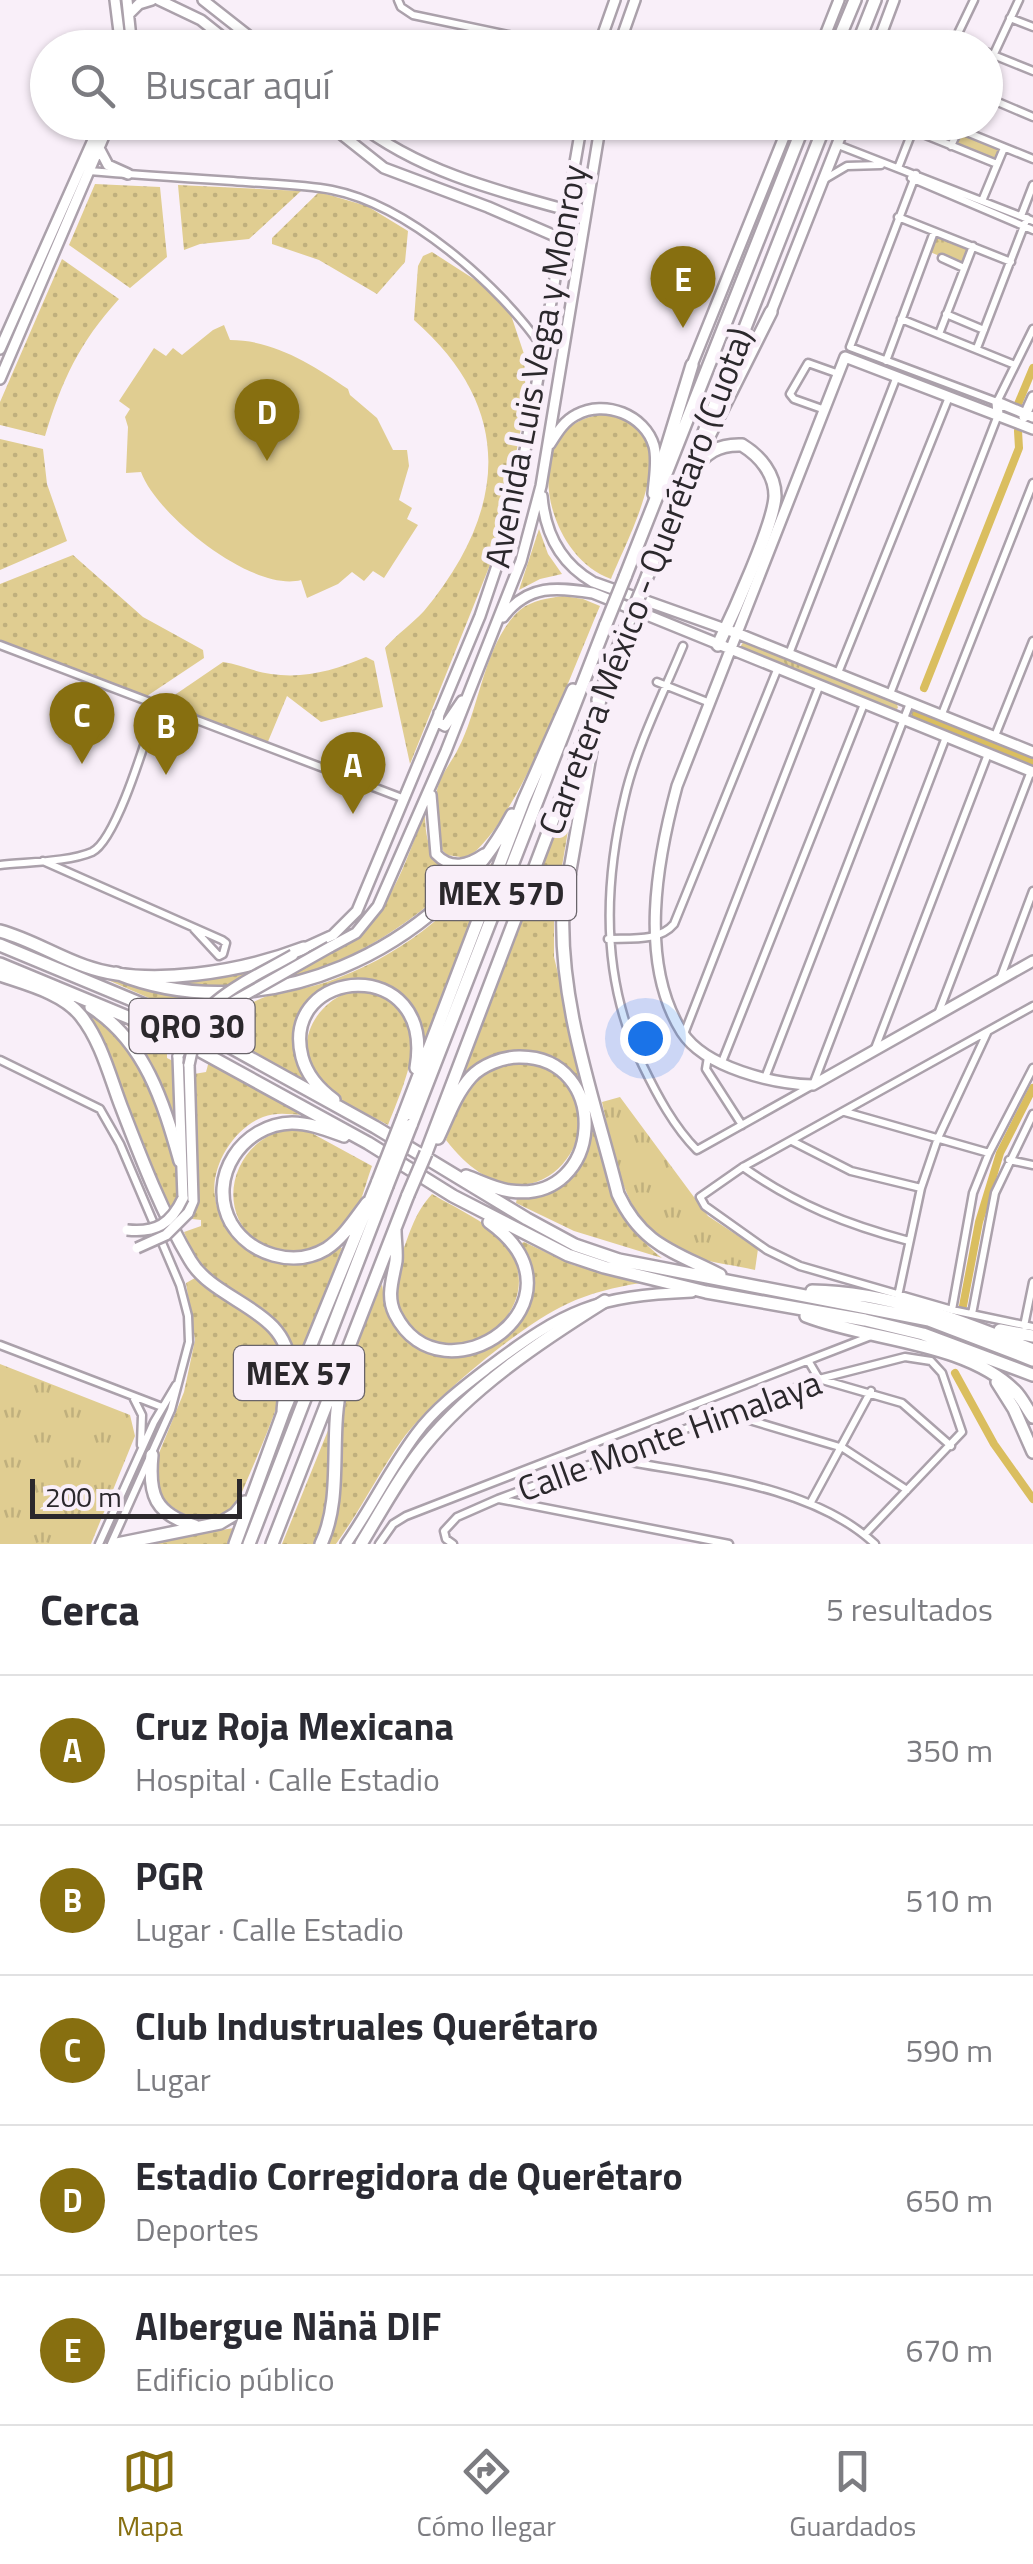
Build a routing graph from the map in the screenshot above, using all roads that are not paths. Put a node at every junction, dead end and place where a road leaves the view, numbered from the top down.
1 (115, 0) edge
2 (127, 0) edge
3 (155, 0) edge
4 (203, 0) edge
5 (398, 0) edge
6 (615, 0) edge
7 (635, 0) edge
8 (838, 0) edge
9 (855, 0) edge
10 (875, 0) edge
11 (894, 0) edge
12 (974, 0) edge
13 (1019, 0) edge
14 (129, 14) junction
15 (1010, 18) junction
16 (1033, 27) edge
17 (119, 30) edge
18 (130, 30) edge
19 (214, 30) edge
20 (241, 30) edge
21 (484, 30) edge
22 (604, 30) edge
23 (624, 30) edge
24 (827, 30) edge
25 (842, 30) edge
26 (863, 30) edge
27 (883, 30) edge
28 (959, 30) edge
29 (1003, 30) edge
30 (1003, 59) edge
31 (1033, 71) edge
32 (1003, 104) edge
33 (1033, 117) edge
34 (93, 140) edge
35 (102, 140) edge
36 (349, 140) edge
37 (381, 140) edge
38 (579, 140) edge
39 (598, 140) edge
40 (783, 140) edge
41 (798, 140) edge
42 (819, 140) edge
43 (840, 140) edge
44 (909, 140) edge
45 (940, 140) edge
46 (954, 140) edge
47 (988, 140) edge
48 (838, 145) junction
49 (951, 146) junction
50 (99, 148) junction
51 (1004, 148) junction
52 (1033, 159) edge
53 (423, 163) junction
54 (997, 164) junction
55 (887, 165) junction
56 (898, 168) junction
57 (89, 171) junction
58 (128, 174) junction
59 (912, 176) junction
60 (826, 179) junction
61 (414, 180) junction
62 (1033, 185) edge
63 (982, 201) junction
64 (566, 210) junction
65 (898, 217) junction
66 (1026, 220) edge
67 (1033, 230) edge
68 (934, 232) junction
69 (562, 239) junction
70 (972, 246) junction
71 (942, 258) dead end
72 (1011, 262) junction
73 (964, 268) junction
74 (770, 312) joint
75 (946, 314) junction
76 (900, 319) junction
77 (1033, 329) edge
78 (984, 330) junction
79 (939, 334) junction
80 (543, 348) junction
81 (977, 348) junction
82 (0, 349) edge
83 (848, 352) junction
84 (886, 361) junction
85 (692, 365) joint
86 (1014, 365) junction
87 (839, 374) junction
88 (897, 376) junction
89 (0, 379) edge
90 (950, 396) junction
91 (1033, 397) edge
92 (998, 402) junction
93 (825, 410) junction
94 (998, 415) junction
95 (1026, 418) edge
96 (1033, 429) edge
97 (546, 451) junction
98 (686, 474) junction
99 (1033, 484) edge
100 (542, 486) junction
101 (653, 494) junction
102 (639, 541) junction
103 (725, 630) junction
104 (494, 632) junction
105 (739, 634) junction
106 (1033, 640) edge
107 (718, 645) junction
108 (0, 646) edge
109 (683, 646) dead end
110 (732, 651) junction
111 (789, 654) junction
112 (591, 662) junction
113 (778, 670) junction
114 (838, 673) junction
115 (476, 679) junction
116 (657, 682) dead end
117 (667, 685) junction
118 (820, 687) junction
119 (601, 693) junction
120 (890, 694) junction
121 (443, 700) junction
122 (710, 703) junction
123 (910, 703) junction
124 (864, 704) junction
125 (157, 705) junction
126 (942, 714) junction
127 (904, 721) junction
128 (995, 736) junction
129 (946, 738) junction
130 (1033, 752) edge
131 (988, 754) junction
132 (1032, 772) edge
133 (431, 788) junction
134 (402, 798) junction
135 (524, 800) junction
136 (486, 852) junction
137 (43, 860) junction
138 (0, 865) edge
139 (1033, 891) edge
140 (194, 929) junction
141 (0, 932) edge
142 (656, 936) junction
143 (608, 939) junction
144 (0, 945) edge
145 (298, 951) junction
146 (1033, 961) edge
147 (0, 964) edge
148 (116, 973) junction
149 (0, 974) edge
150 (1000, 978) junction
151 (88, 981) junction
152 (71, 993) junction
153 (1033, 1006) edge
154 (938, 1015) junction
155 (988, 1031) junction
156 (684, 1035) junction
157 (874, 1051) junction
158 (708, 1054) junction
159 (0, 1060) edge
160 (722, 1062) junction
161 (1033, 1068) edge
162 (765, 1078) junction
163 (813, 1084) junction
164 (411, 1098) junction
165 (844, 1112) junction
166 (1033, 1114) edge
167 (407, 1120) junction
168 (742, 1125) junction
169 (375, 1128) junction
170 (938, 1138) junction
171 (792, 1141) junction
172 (368, 1143) junction
173 (426, 1152) junction
174 (989, 1153) junction
175 (1010, 1160) junction
176 (180, 1161) junction
177 (1033, 1165) edge
178 (441, 1166) junction
179 (742, 1167) junction
180 (383, 1183) junction
181 (921, 1188) junction
182 (453, 1196) junction
183 (367, 1203) junction
184 (127, 1230) dead end
185 (395, 1230) junction
186 (910, 1240) junction
187 (137, 1248) dead end
188 (731, 1280) junction
189 (1033, 1282) edge
190 (784, 1290) junction
191 (706, 1292) junction
192 (898, 1296) junction
193 (605, 1301) junction
194 (342, 1302) junction
195 (366, 1303) junction
196 (780, 1305) junction
197 (952, 1310) junction
198 (972, 1314) junction
199 (981, 1327) junction
200 (1033, 1328) edge
201 (1028, 1331) edge
202 (872, 1336) junction
203 (0, 1345) edge
204 (1033, 1350) edge
205 (1033, 1360) edge
206 (809, 1362) junction
207 (991, 1374) junction
208 (1033, 1375) edge
209 (820, 1379) junction
210 (871, 1392) junction
211 (134, 1398) junction
212 (166, 1409) junction
213 (283, 1413) junction
214 (725, 1413) junction
215 (1033, 1417) edge
216 (951, 1446) junction
217 (843, 1448) junction
218 (1033, 1452) edge
219 (146, 1455) junction
220 (607, 1458) junction
221 (255, 1486) junction
222 (907, 1490) junction
223 (498, 1498) junction
224 (812, 1502) junction
225 (196, 1526) junction
226 (865, 1534) junction
227 (99, 1544) edge
228 (114, 1544) edge
229 (235, 1544) edge
230 (249, 1544) edge
231 (275, 1544) edge
232 (321, 1544) edge
233 (346, 1544) edge
234 (361, 1544) edge
235 (379, 1544) edge
236 (453, 1544) edge
237 (729, 1544) edge
238 (876, 1544) edge

1 - 17 main road
2 - 14 main road
3 - 14 main road
3 - 19 main road
4 - 20 main road
5 - 21 street
6 - 22 main road
7 - 23 main road
8 - 24 main road
9 - 25 highway
10 - 26 highway
11 - 27 main road
12 - 28 street
13 - 15 street
14 - 18 main road
15 - 16 street
15 - 29 street
30 - 31 street
32 - 33 street
34 - 82 main road
35 - 50 main road
36 - 61 main road
37 - 53 main road
38 - 64 main road, Avenida Luis Vega y Monroy
39 - 97 main road, Avenida Luis Vega y Monroy
40 - 85 main road
41 - 102 highway, Carretera México - Querétaro (Cuota)
42 - 98 highway, Carretera México - Querétaro (Cuota)
43 - 48 main road
44 - 56 street
45 - 49 street
46 - 49 street
47 - 51 street
48 - 55 street
48 - 60 main road
49 - 54 street
50 - 57 main road
50 - 58 main road
51 - 52 street
51 - 54 street
53 - 61 main road
53 - 64 main road
54 - 63 street
55 - 56 street
55 - 60 street
56 - 59 street
57 - 58 street
57 - 89 main road
58 - 80 street
59 - 63 street
59 - 65 street
59 - 66 street
60 - 74 main road
61 - 69 main road
62 - 66 street
63 - 66 street
64 - 69 main road, Avenida Luis Vega y Monroy
65 - 68 street
65 - 83 street
66 - 67 street
66 - 72 street
68 - 70 street
68 - 76 street
69 - 80 main road, Avenida Luis Vega y Monroy
70 - 72 street
70 - 73 street
71 - 73 street
72 - 78 street
73 - 75 street
74 - 98 highway
75 - 78 street
75 - 79 street
76 - 79 street
76 - 84 street
77 - 86 street
78 - 81 street
79 - 81 street
80 - 121 main road, Avenida Luis Vega y Monroy
81 - 86 street
83 - 84 street
83 - 87 main road
83 - 88 main road
84 - 92 street
85 - 101 highway
86 - 92 street
87 - 93 main road
87 - 93 street
88 - 90 main road
88 - 111 street
90 - 94 main road
90 - 114 street
91 - 95 main road
92 - 94 main road
92 - 95 main road
93 - 105 main road
94 - 95 main road
94 - 120 street
95 - 96 main road
97 - 100 main road, Avenida Luis Vega y Monroy
97 - 101 main road
98 - 103 highway
98 - 119 highway, Carretera México - Querétaro (Cuota), bridge
99 - 126 street
100 - 103 main road
100 - 104 main road, Avenida Luis Vega y Monroy
101 - 102 highway
102 - 112 highway, Carretera México - Querétaro (Cuota), bridge
103 - 105 main road
103 - 107 highway
104 - 107 main road
104 - 115 main road, Avenida Luis Vega y Monroy
105 - 110 main road
105 - 111 main road
106 - 128 street
107 - 110 main road
108 - 125 street
109 - 117 street
110 - 113 main road
110 - 122 main road
111 - 114 main road
112 - 135 highway, Carretera México - Querétaro (Cuota) / MEX 57
112 - 167 highway, Carretera México - Querétaro (Cuota) / MEX 57D
113 - 118 main road
113 - 142 street
114 - 120 main road
115 - 121 main road
115 - 133 main road, Avenida Luis Vega y Monroy
116 - 117 street
117 - 122 street
117 - 143 street
118 - 124 main road
118 - 156 street
119 - 173 highway, Carretera México - Querétaro (Cuota)
119 - 188 highway
120 - 123 main road
121 - 134 main road, Avenida Luis Vega y Monroy
122 - 142 main road
123 - 126 main road
123 - 127 street
124 - 127 main road
124 - 160 street
125 - 134 street
125 - 137 street
126 - 128 main road
127 - 129 main road
127 - 162 street
128 - 130 main road
129 - 131 main road
129 - 163 street
131 - 132 main road
131 - 157 street
132 - 154 street
133 - 136 main road
133 - 187 main road, Avenida Luis Vega y Monroy, bridge
134 - 145 main road, Avenida Luis Vega y Monroy
135 - 136 highway
135 - 164 highway, Carretera México - Querétaro (Cuota) / MEX 57
136 - 148 highway
137 - 138 street
137 - 140 street
139 - 150 street
140 - 140 street
141 - 148 highway
141 - 151 highway
142 - 143 street
142 - 156 main road
143 - 168 street
144 - 151 highway, QRO 30
145 - 148 highway
145 - 176 main road, Avenida Luis Vega y Monroy, bridge
146 - 150 main road
147 - 152 highway, QRO 30
149 - 213 highway
150 - 154 main road
151 - 169 highway, QRO 30
152 - 172 highway, QRO 30
152 - 176 highway
153 - 155 street
154 - 157 main road
155 - 165 street
155 - 170 street
156 - 158 main road
157 - 163 main road
158 - 160 main road
158 - 168 street
159 - 212 street
160 - 162 main road
161 - 174 street
162 - 163 main road
163 - 168 street
164 - 167 highway, Carretera México - Querétaro (Cuota) / MEX 57
164 - 169 highway
165 - 170 street
165 - 171 street
166 - 175 street
167 - 180 highway, Carretera México - Querétaro (Cuota) / MEX 57, bridge
169 - 178 highway, QRO 30
170 - 174 street
170 - 181 street
171 - 179 street
171 - 181 street
172 - 182 highway, QRO 30
172 - 183 highway
173 - 178 highway
173 - 185 highway, Carretera México - Querétaro (Cuota), bridge
174 - 197 street
175 - 177 street
175 - 198 street
176 - 184 main road, Avenida Luis Vega y Monroy, bridge
178 - 188 highway, QRO 30
179 - 186 street
179 - 192 street
180 - 183 highway, Carretera México - Querétaro (Cuota) / MEX 57
180 - 194 highway, Carretera México - Querétaro (Cuota)
181 - 186 street
182 - 185 highway
182 - 191 highway, QRO 30
183 - 213 highway, Carretera México - Querétaro (Cuota) / MEX 57
185 - 195 highway, Carretera México - Querétaro (Cuota)
186 - 192 street
188 - 190 highway, QRO 30
189 - 201 street
190 - 199 highway
190 - 205 highway, QRO 30
191 - 193 main road
191 - 196 highway, QRO 30
192 - 197 street
193 - 233 main road
193 - 234 highway
194 - 213 highway
194 - 230 highway, Carretera México - Querétaro (Cuota)
195 - 231 highway, Carretera México - Querétaro (Cuota)
195 - 232 highway
196 - 202 highway
196 - 208 highway, QRO 30
197 - 198 street
198 - 201 street
199 - 201 highway
199 - 204 highway
200 - 201 street
202 - 206 street
202 - 207 highway
203 - 211 street
206 - 209 street
206 - 235 street
207 - 215 highway
207 - 218 highway
209 - 210 street
209 - 214 street, Calle Monte Himalaya
209 - 216 street, Calle Monte Himalaya
210 - 216 street
210 - 217 street
211 - 212 street
211 - 219 street
212 - 219 street
212 - 219 street
213 - 221 highway, Carretera México - Querétaro (Cuota) / MEX 57
214 - 217 street
214 - 220 street, Calle Monte Himalaya
216 - 222 street
217 - 222 street
217 - 224 street
219 - 225 highway
219 - 227 street
219 - 228 street
220 - 223 street, Calle Monte Himalaya
220 - 224 street
221 - 225 highway
221 - 229 highway, Carretera México - Querétaro (Cuota) / MEX 57
222 - 226 street
223 - 236 street, Calle Monte Himalaya
223 - 237 street
224 - 226 street
225 - 228 highway
226 - 238 street

